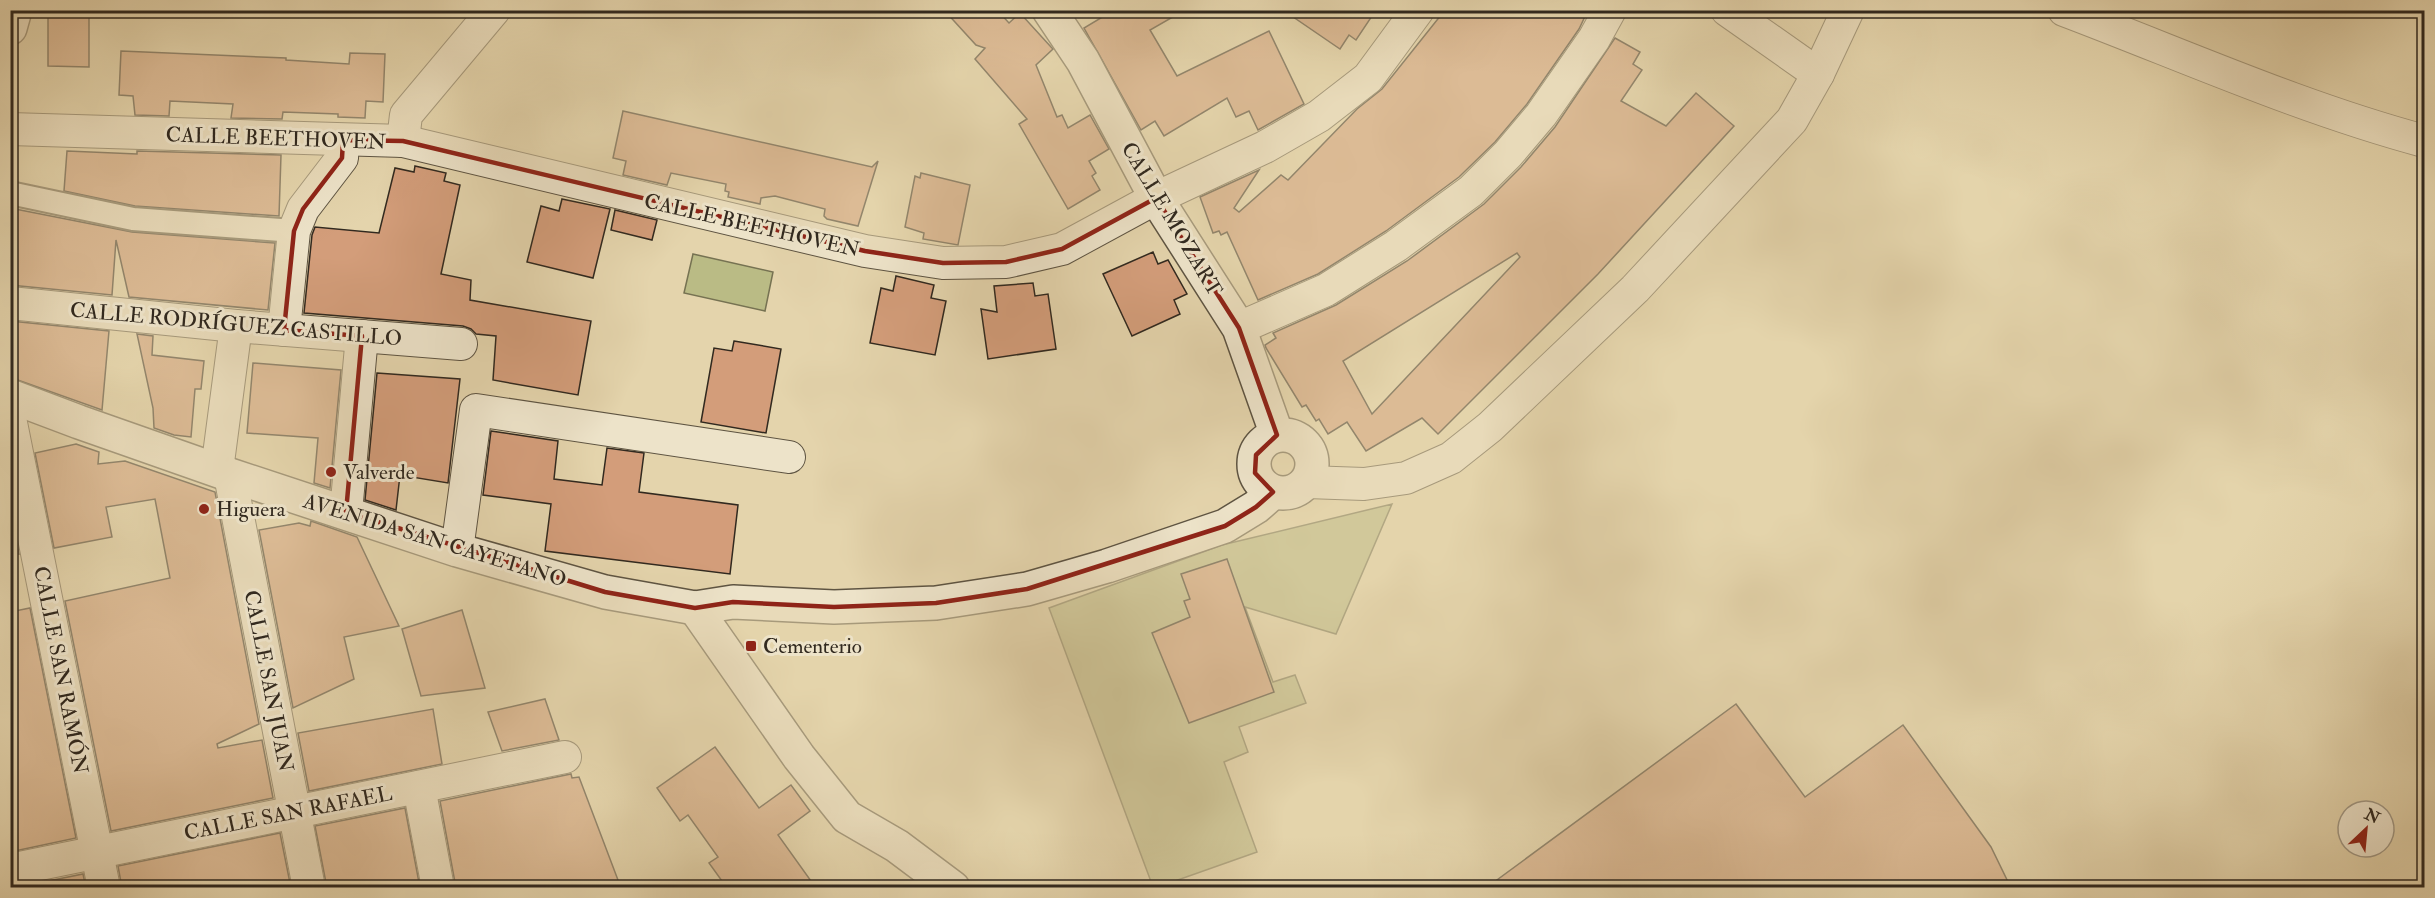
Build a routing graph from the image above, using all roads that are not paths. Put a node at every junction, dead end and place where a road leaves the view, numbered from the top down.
1 (15, 10) edge
2 (494, 10) edge
3 (1049, 10) edge
4 (1418, 10) edge
5 (1610, 10) edge
6 (1727, 10) edge
7 (1848, 10) edge
8 (2064, 10) edge
9 (10, 28) edge
10 (1818, 74) junction
11 (10, 129) edge
12 (343, 140) junction
13 (403, 141) junction
14 (2424, 141) edge
15 (10, 194) edge
16 (1156, 198) junction
17 (294, 231) junction
18 (10, 303) edge
19 (236, 326) junction
20 (1239, 328) junction
21 (284, 330) junction
22 (362, 336) junction
23 (461, 344) dead end
24 (10, 396) edge
25 (10, 418) edge
26 (1277, 435) junction
27 (789, 457) dead end
28 (223, 472) junction
29 (1306, 482) junction
30 (1273, 492) junction
31 (346, 512) junction
32 (457, 550) junction
33 (694, 608) junction
34 (566, 757) dead end
35 (419, 787) junction
36 (294, 812) junction
37 (97, 852) junction
38 (10, 870) edge
39 (104, 888) edge
40 (309, 888) edge
41 (438, 888) edge
42 (953, 888) edge

1 - 9 street
2 - 13 street
3 - 16 street, CALLE MOZART
4 - 16 street, CALLE BEETHOVEN
5 - 20 street
6 - 10 street
7 - 10 street
8 - 14 street
10 - 29 street
11 - 12 street, CALLE BEETHOVEN
12 - 13 street, CALLE BEETHOVEN
12 - 17 street
13 - 16 street, CALLE BEETHOVEN
15 - 17 street
16 - 20 street, CALLE MOZART
17 - 21 street
18 - 19 street, CALLE RODRÍGUEZ CASTILLO
19 - 21 street, CALLE RODRÍGUEZ CASTILLO
19 - 28 street, CALLE SAN JUAN
20 - 26 street, CALLE MOZART
21 - 22 street, CALLE RODRÍGUEZ CASTILLO
22 - 23 street, CALLE RODRÍGUEZ CASTILLO
22 - 31 street
24 - 28 street, AVENIDA SAN CAYETANO
25 - 37 street, CALLE SAN RAMÓN
26 - 29 street
26 - 30 street
27 - 32 street
28 - 31 street, AVENIDA SAN CAYETANO
28 - 36 street, CALLE SAN JUAN
29 - 30 street
30 - 33 street, AVENIDA SAN CAYETANO
31 - 32 street, AVENIDA SAN CAYETANO
32 - 33 street, AVENIDA SAN CAYETANO
33 - 42 street
34 - 35 street, CALLE SAN RAFAEL
35 - 36 street, CALLE SAN RAFAEL
35 - 41 street
36 - 37 street, CALLE SAN RAFAEL
36 - 40 street, CALLE SAN JUAN
37 - 38 street, CALLE SAN RAFAEL
37 - 39 street, CALLE SAN RAMÓN

